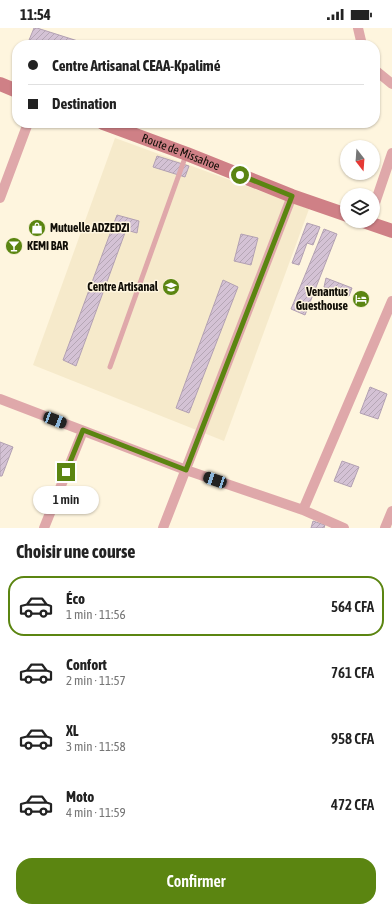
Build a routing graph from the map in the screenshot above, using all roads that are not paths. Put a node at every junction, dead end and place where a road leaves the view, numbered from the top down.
1 (358, 28) edge
2 (361, 40) edge
3 (380, 74) edge
4 (0, 84) edge
5 (392, 84) edge
6 (12, 88) edge
7 (26, 128) edge
8 (116, 128) edge
9 (392, 153) edge
10 (186, 154) junction
11 (380, 188) edge
12 (292, 196) junction
13 (0, 198) edge
14 (340, 213) edge
15 (380, 227) edge
16 (392, 231) edge
17 (392, 301) edge
18 (110, 367) dead end
19 (0, 399) edge
20 (83, 430) junction
21 (186, 470) junction
22 (303, 510) junction
23 (392, 511) edge
24 (44, 528) edge
25 (163, 528) edge
26 (344, 528) edge
27 (385, 528) edge

1 - 2 street
3 - 5 street
4 - 6 main road
7 - 13 street
8 - 10 main road, Route de Missahoe
9 - 11 street
10 - 12 main road, Route de Missahoe
10 - 18 lane
12 - 14 main road, Route de Missahoe
12 - 21 street
15 - 16 main road
17 - 22 street
19 - 20 street
20 - 21 street
20 - 24 street
21 - 22 street
21 - 25 street
22 - 26 street
23 - 27 street

